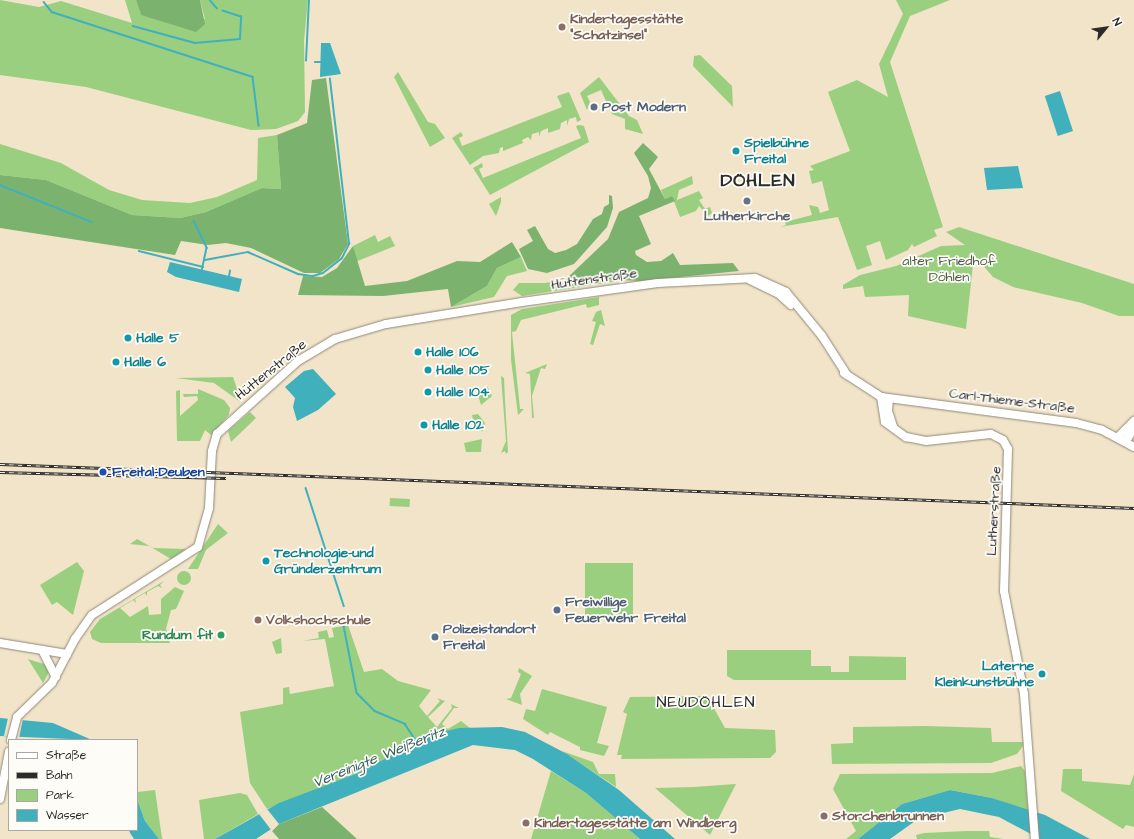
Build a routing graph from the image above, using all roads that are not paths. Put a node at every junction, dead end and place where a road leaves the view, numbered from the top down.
1 (885, 398) junction
2 (1134, 421) edge
3 (1134, 428) edge
4 (1118, 437) junction
5 (1126, 441) junction
6 (1134, 446) edge
7 (0, 643) edge
8 (43, 652) junction
9 (67, 654) junction
10 (56, 677) junction
11 (12, 738) edge
12 (8, 757) edge
13 (0, 799) edge
14 (1035, 839) edge

1 - 4 main road, Carl-Thieme-Straße
1 - 9 main road, Hüttenstraße
1 - 14 main road, Lutherstraße
2 - 4 main road
3 - 5 main road
4 - 5 main road, Carl-Thieme-Straße
5 - 6 main road, Carl-Thieme-Straße
7 - 8 main road
8 - 9 main road
8 - 10 main road
9 - 10 main road, Hüttenstraße
10 - 11 main road, Hüttenstraße
12 - 13 main road

